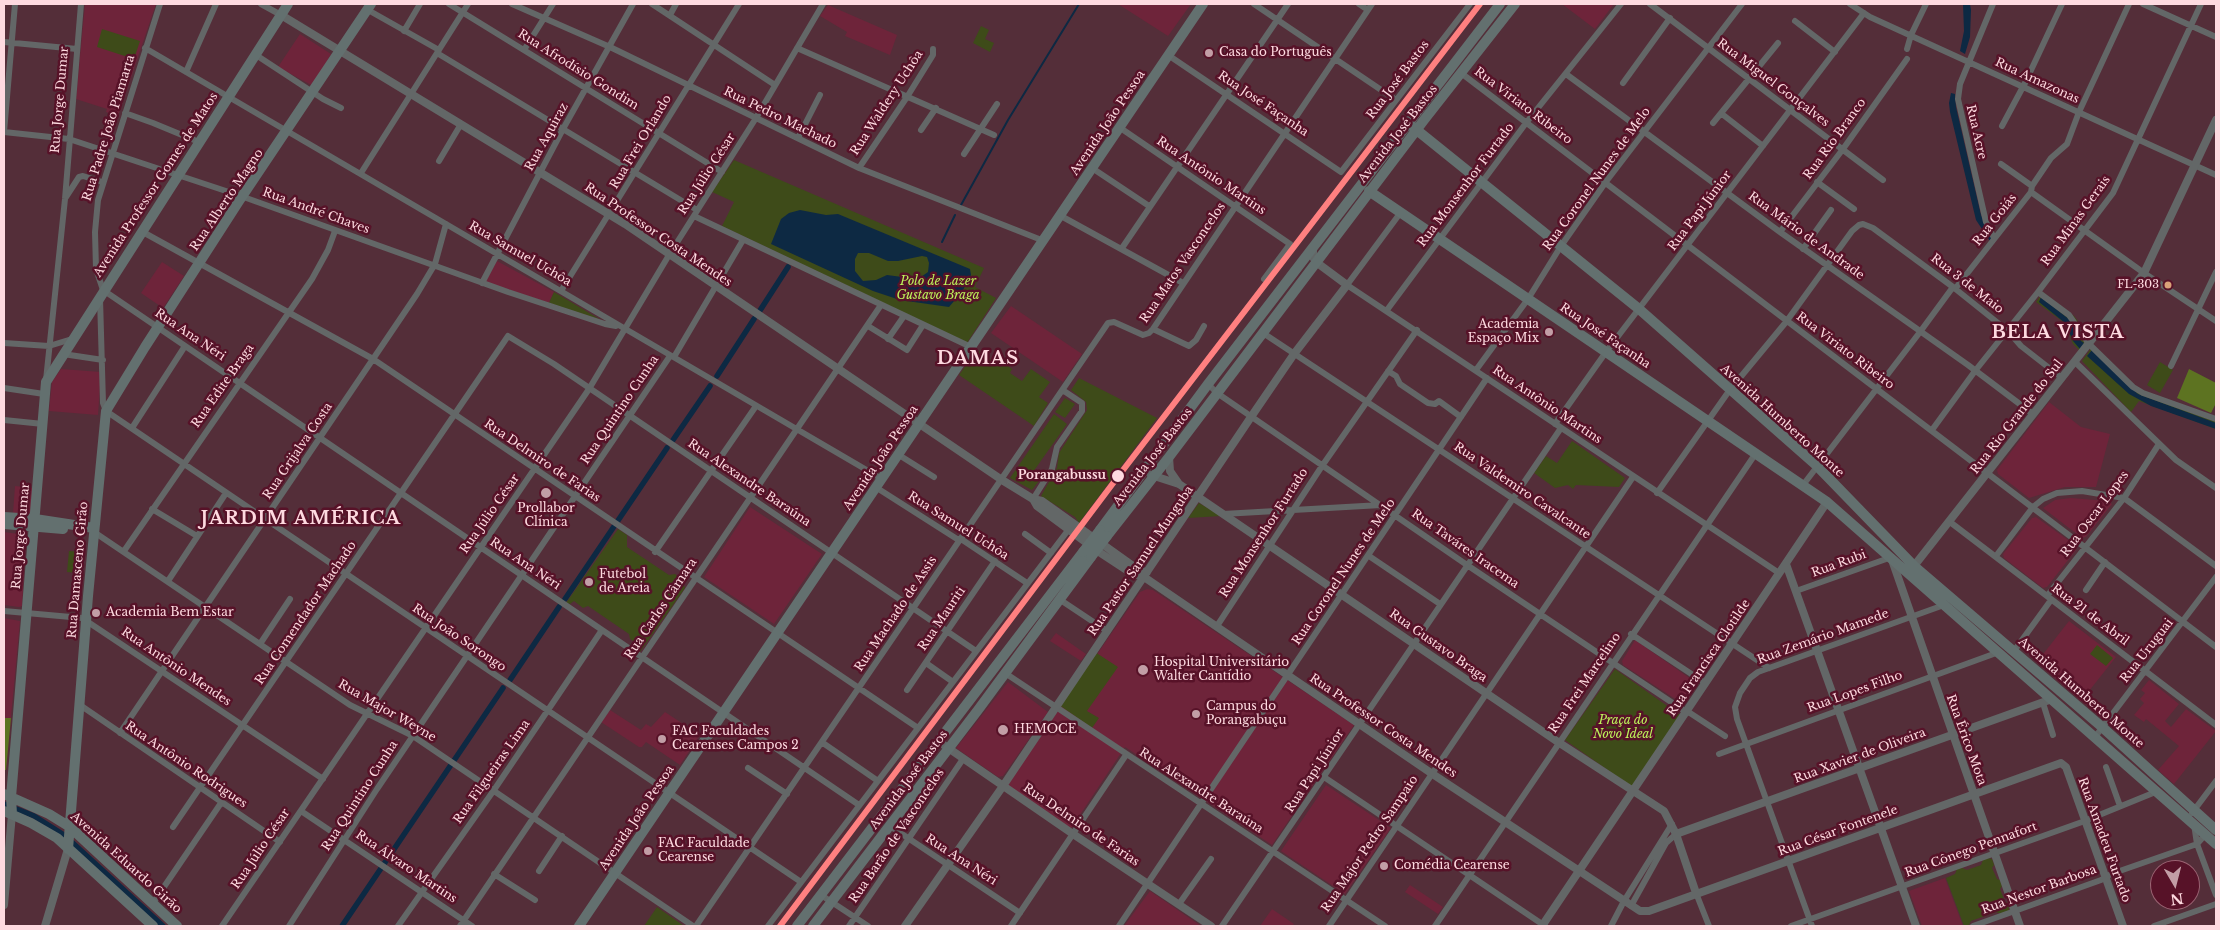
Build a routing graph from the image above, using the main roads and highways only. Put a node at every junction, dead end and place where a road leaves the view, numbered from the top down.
1 (288, 4) edge
2 (1203, 4) edge
3 (1500, 4) edge
4 (1515, 4) edge
5 (370, 7) edge
6 (1472, 39) junction
7 (1481, 46) junction
8 (1412, 126) junction
9 (1369, 191) junction
10 (46, 382) joint
11 (106, 411) joint
12 (1827, 502) joint
13 (4, 517) edge
14 (34, 523) junction
15 (4, 524) edge
16 (94, 530) junction
17 (1103, 533) junction
18 (1087, 554) junction
19 (9, 805) edge
20 (2192, 817) junction
21 (2216, 830) edge
22 (69, 838) junction
23 (2216, 844) edge
24 (149, 925) edge
25 (177, 926) edge
26 (579, 926) edge
27 (797, 926) edge
28 (813, 926) edge

1 - 10 main road, Avenida Professor Gomes de Matos
2 - 26 main road, Avenida João Pessoa
3 - 6 main road, Avenida José Bastos
4 - 7 main road, Avenida José Bastos
5 - 11 main road, Rua Alberto Magno
6 - 7 main road
6 - 8 main road, Avenida José Bastos
7 - 8 main road, Avenida José Bastos
8 - 9 main road, Avenida José Bastos
8 - 17 main road, Avenida José Bastos
8 - 20 main road, Avenida Humberto Monte
9 - 12 main road, Rua José Façanha
9 - 17 main road, Avenida José Bastos
10 - 14 main road, Rua Jorge Dumar
11 - 16 main road, Rua Damasceno Girão
12 - 20 main road, Avenida Humberto Monte
13 - 14 main road
14 - 15 main road
14 - 16 main road
14 - 19 main road, Rua Jorge Dumar
16 - 22 main road, Rua Damasceno Girão
17 - 18 main road, Avenida José Bastos, bridge
18 - 27 main road, Avenida José Bastos
18 - 28 main road, Avenida José Bastos
19 - 22 main road, Avenida Eduardo Girão
19 - 22 main road, Avenida Eduardo Girão
20 - 21 main road, Avenida Humberto Monte
20 - 23 main road, Avenida Humberto Monte
22 - 24 main road, Avenida Eduardo Girão
22 - 25 main road, Avenida Eduardo Girão

